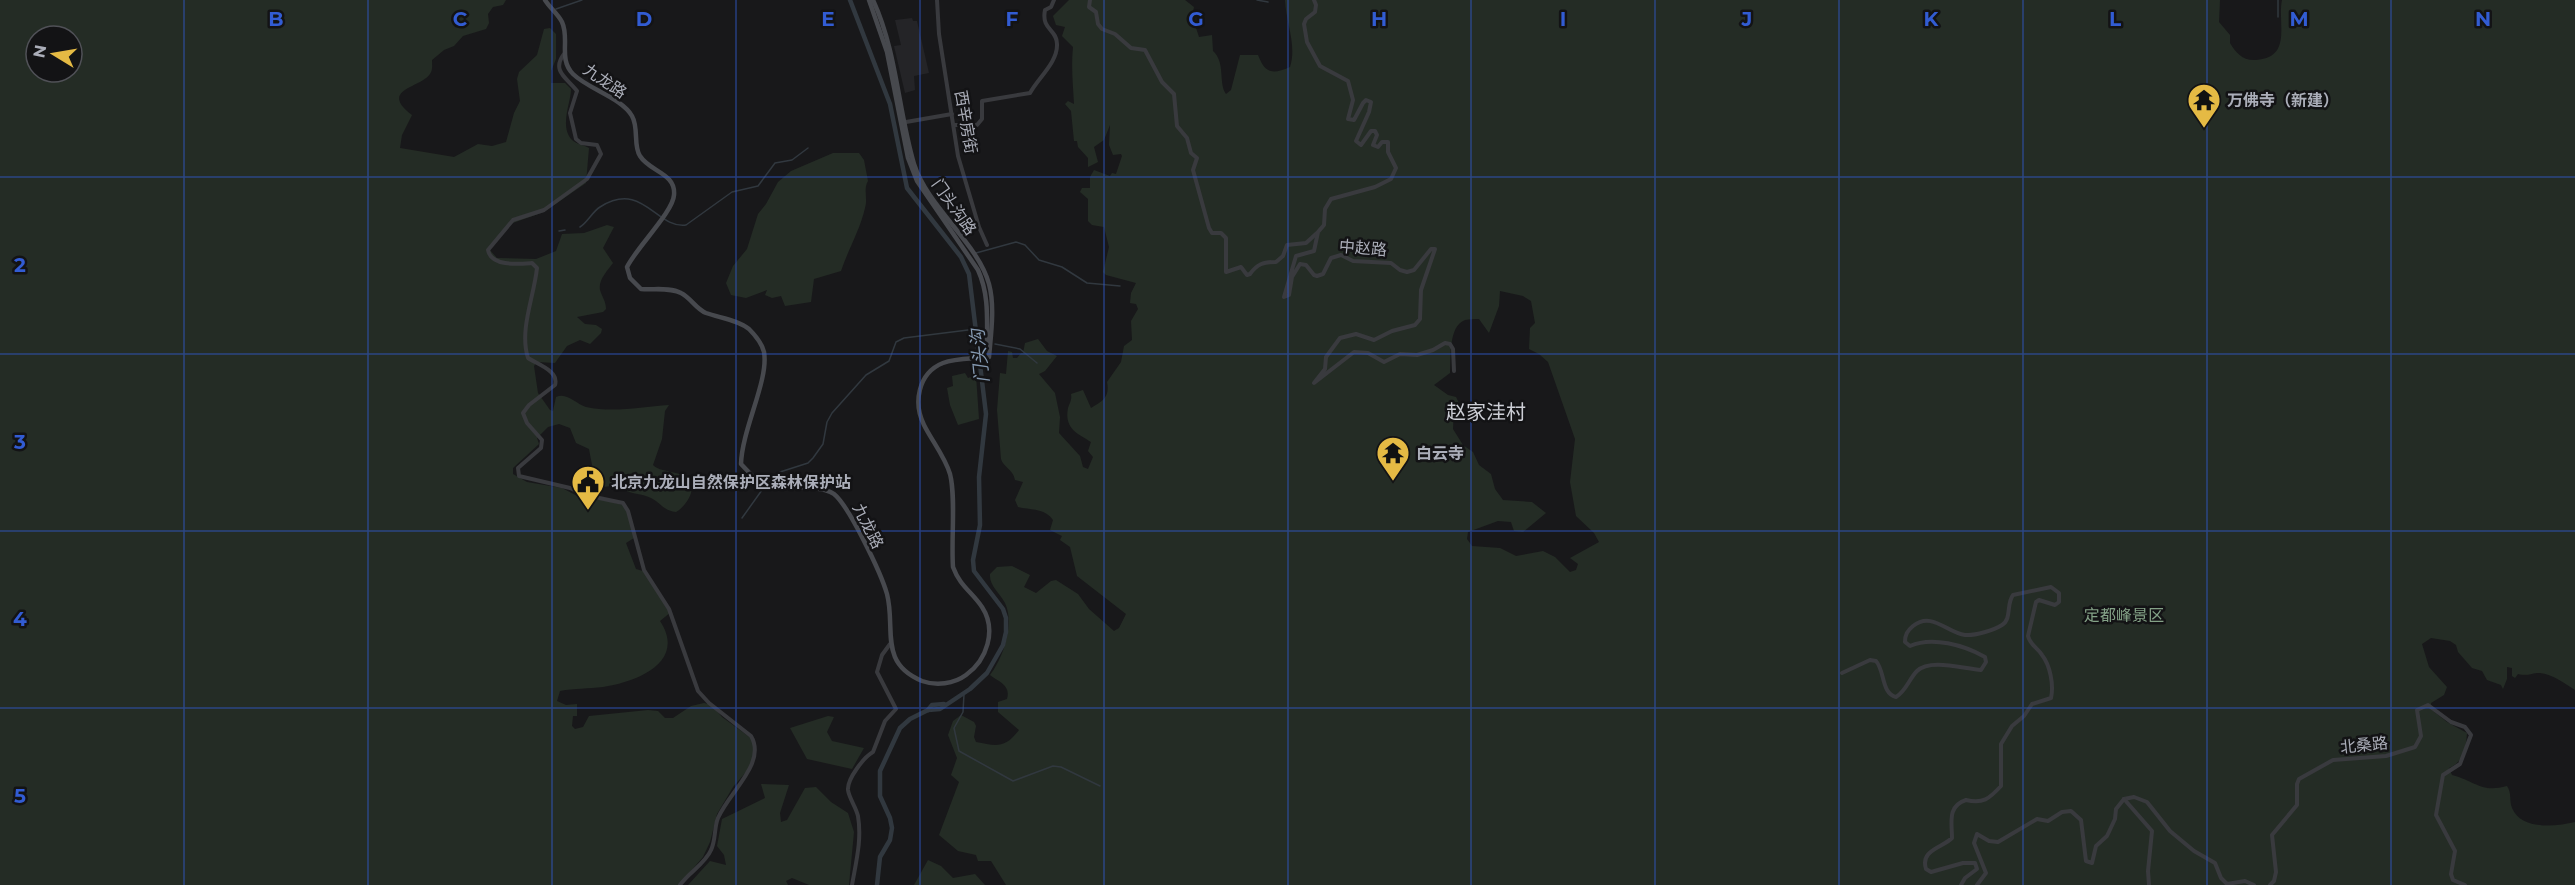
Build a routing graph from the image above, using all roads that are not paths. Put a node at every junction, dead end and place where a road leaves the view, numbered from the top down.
1 (545, 0) edge
2 (871, 0) edge
3 (937, 0) edge
4 (1054, 0) edge
5 (1090, 0) edge
6 (1314, 0) edge
7 (565, 53) junction
8 (952, 114) junction
9 (906, 122) junction
10 (954, 124) junction
11 (1318, 232) junction
12 (987, 245) dead end
13 (987, 357) junction
14 (1454, 371) dead end
15 (890, 644) junction
16 (1842, 673) dead end
17 (2124, 799) junction
18 (680, 885) edge
19 (852, 885) edge
20 (1961, 885) edge
21 (1977, 885) edge
22 (2149, 885) edge
23 (2254, 885) edge
24 (2270, 885) edge
25 (2465, 885) edge

1 - 7 main road, 九龙路
2 - 9 main road, 门头沟路
2 - 13 main road, 门头沟路
3 - 8 street, 西辛房街
4 - 10 street
5 - 11 street
6 - 11 street, 中赵路
7 - 15 main road, 九龙路
7 - 18 street, 九龙路
8 - 9 street
8 - 10 street, 西辛房街
9 - 13 main road, 门头沟路
10 - 12 street, 西辛房街
11 - 14 street, 中赵路
13 - 15 main road
15 - 19 street
16 - 20 street
17 - 21 street
17 - 22 street
17 - 23 street
24 - 25 street, 北桑路

